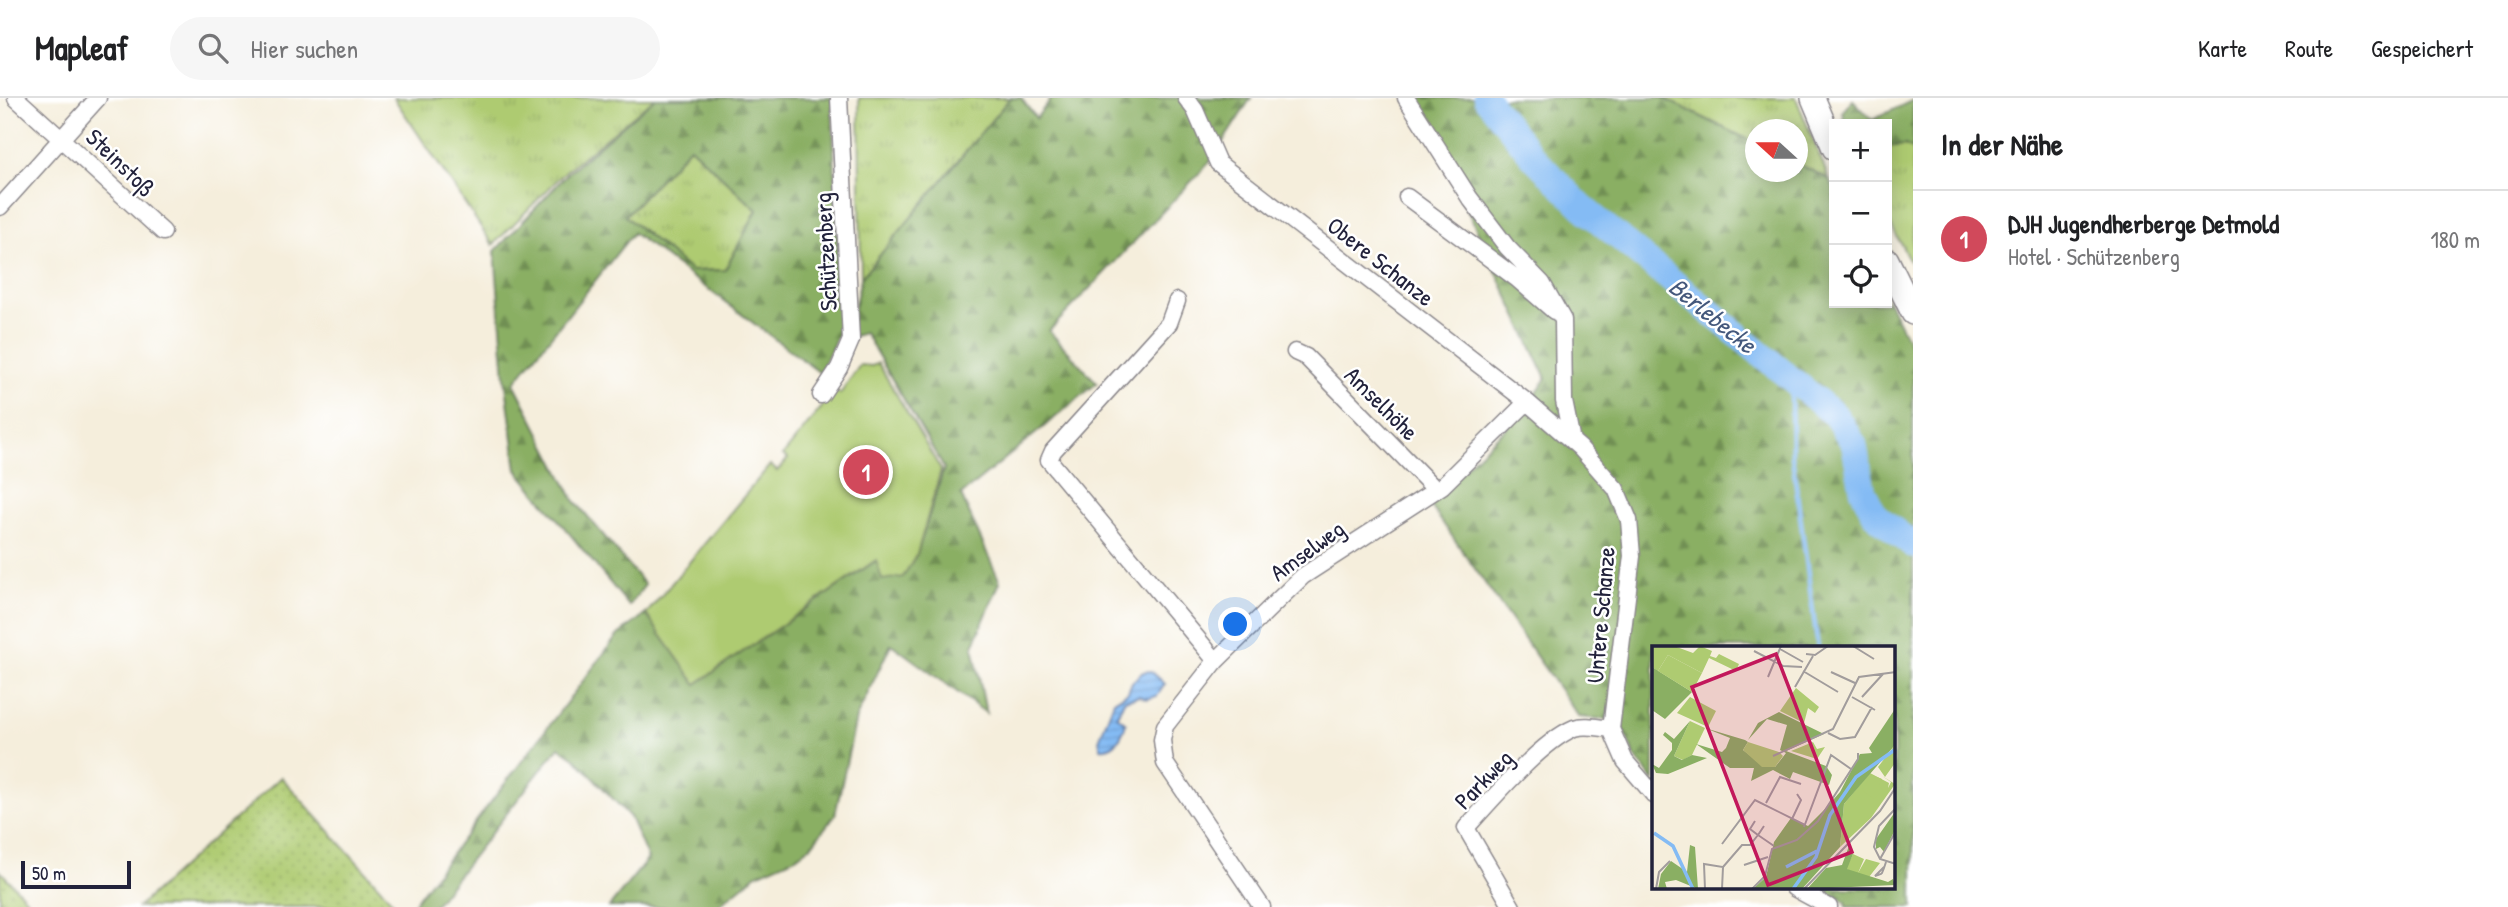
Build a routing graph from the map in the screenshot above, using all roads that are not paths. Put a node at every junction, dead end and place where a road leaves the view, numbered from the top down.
1 (16, 98) edge
2 (99, 98) edge
3 (839, 98) edge
4 (1186, 98) edge
5 (1406, 98) edge
6 (1813, 98) edge
7 (1829, 136) edge
8 (64, 139) junction
9 (1407, 197) dead end
10 (0, 207) edge
11 (163, 232) dead end
12 (1892, 270) edge
13 (1177, 301) dead end
14 (1913, 313) edge
15 (1563, 320) junction
16 (1295, 352) dead end
17 (821, 395) dead end
18 (1527, 402) junction
19 (1572, 441) junction
20 (1435, 489) junction
21 (1216, 661) junction
22 (1611, 729) junction
23 (1652, 793) edge
24 (1798, 890) edge
25 (1262, 907) edge
26 (1512, 907) edge
27 (1829, 907) edge

1 - 8 street, Steinstoß
2 - 8 street
3 - 17 street, Schützenberg
4 - 18 street, Obere Schanze
5 - 15 street
6 - 7 main road
8 - 10 street
8 - 11 street, Steinstoß
9 - 15 street
12 - 14 main road
13 - 21 street
15 - 19 street
16 - 20 street, Amselhöhe
18 - 19 street, Obere Schanze
18 - 20 street, Amselweg
19 - 22 street, Untere Schanze
20 - 21 street, Amselweg
21 - 25 street, Amselweg
22 - 23 street
22 - 26 street, Parkweg
24 - 27 street

